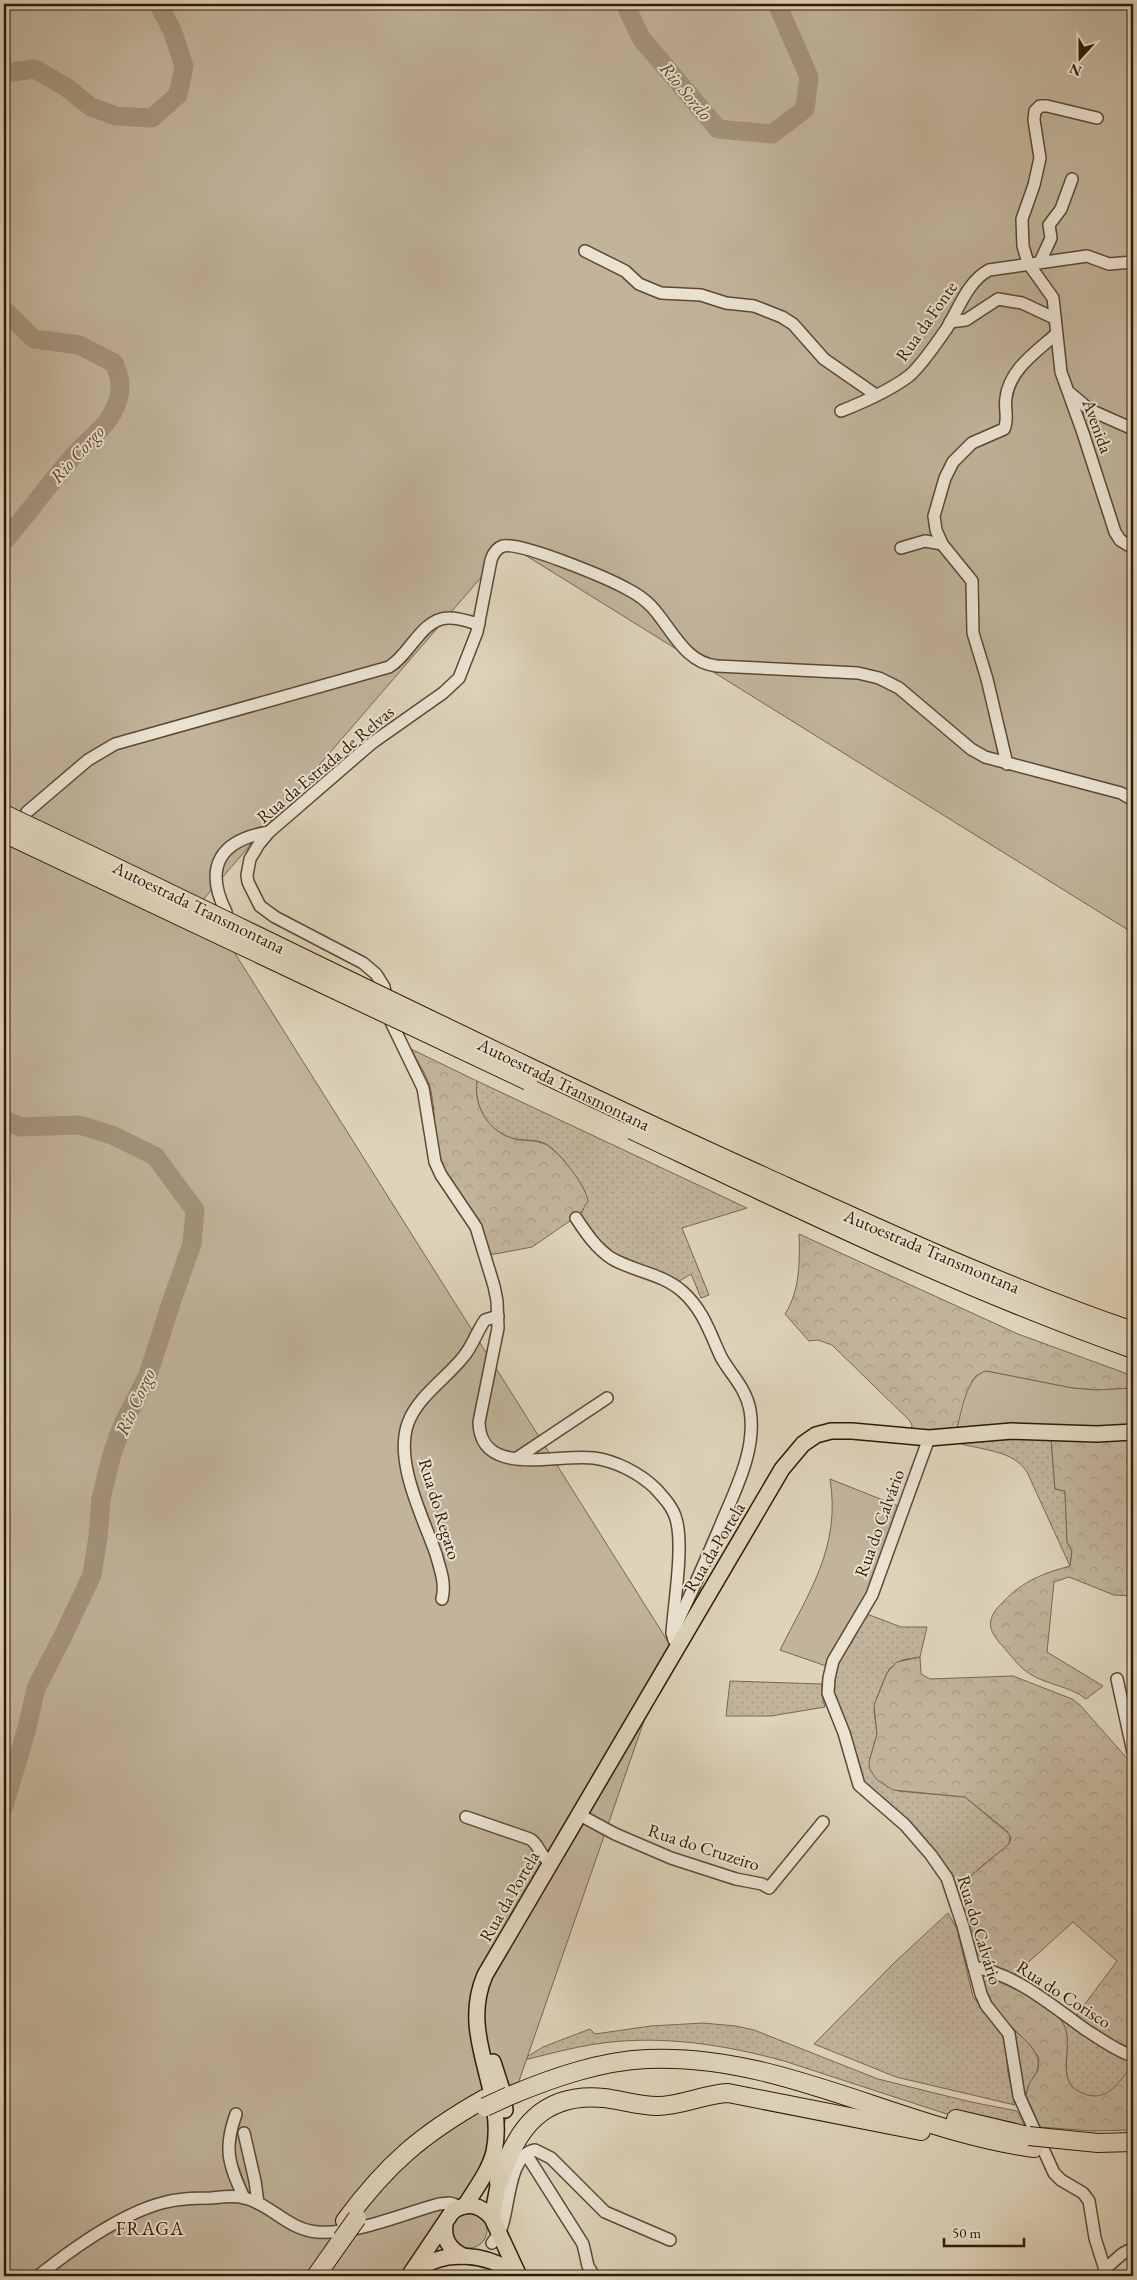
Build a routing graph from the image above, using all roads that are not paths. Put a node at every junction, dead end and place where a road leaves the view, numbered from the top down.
1 (1097, 118) dead end
2 (1072, 179) dead end
3 (585, 250) dead end
4 (1040, 262) junction
5 (1133, 262) edge
6 (1028, 263) junction
7 (1054, 318) junction
8 (950, 322) junction
9 (1055, 335) junction
10 (1067, 390) junction
11 (876, 395) junction
12 (841, 411) dead end
13 (1133, 429) edge
14 (942, 544) junction
15 (901, 548) dead end
16 (1133, 548) edge
17 (479, 624) junction
18 (1008, 764) junction
19 (1133, 800) edge
20 (27, 812) dead end
21 (4, 814) edge
22 (270, 832) junction
23 (4, 833) edge
24 (226, 912) dead end
25 (576, 1218) dead end
26 (498, 1316) junction
27 (1133, 1331) edge
28 (1133, 1349) edge
29 (607, 1398) dead end
30 (1133, 1432) edge
31 (929, 1438) junction
32 (517, 1458) junction
33 (442, 1598) dead end
34 (675, 1638) junction
35 (1117, 1679) dead end
36 (1133, 1752) edge
37 (578, 1814) junction
38 (466, 1817) dead end
39 (824, 1822) dead end
40 (550, 1862) junction
41 (493, 1960) junction
42 (974, 1967) junction
43 (1133, 2056) edge
44 (508, 2092) junction
45 (236, 2114) dead end
46 (244, 2133) dead end
47 (979, 2138) junction
48 (1031, 2142) junction
49 (1133, 2142) edge
50 (1059, 2144) junction
51 (1133, 2150) edge
52 (526, 2154) junction
53 (499, 2182) junction
54 (244, 2198) junction
55 (258, 2203) junction
56 (463, 2206) junction
57 (431, 2207) junction
58 (446, 2221) junction
59 (495, 2231) junction
60 (337, 2240) junction
61 (670, 2240) dead end
62 (1133, 2248) edge
63 (468, 2256) junction
64 (1106, 2272) edge
65 (38, 2276) edge
66 (306, 2276) edge
67 (316, 2276) edge
68 (409, 2276) edge
69 (518, 2276) edge
70 (594, 2276) edge

1 - 6 street
2 - 4 street
3 - 11 street
4 - 5 street, Rua da Fonte
4 - 6 street, Rua da Fonte
6 - 7 street, Avenida
6 - 8 street, Rua da Fonte
7 - 8 street
7 - 9 street, Avenida
8 - 11 street, Rua da Fonte
9 - 10 street, Avenida
9 - 14 street
10 - 13 street
10 - 16 street, Avenida
11 - 12 street, Rua da Fonte
14 - 15 street
14 - 18 street
17 - 18 street, Rua da Estrada de Relvas
17 - 20 street
17 - 22 street, Rua da Estrada de Relvas
18 - 19 street, Rua da Estrada de Relvas
21 - 27 highway, Autoestrada Transmontana, bridge
22 - 24 street
22 - 26 street, Rua da Estrada de Relvas
23 - 28 highway, Autoestrada Transmontana, bridge
25 - 34 street
26 - 32 street, Rua da Estrada de Relvas
26 - 33 street, Rua do Regato
29 - 32 street
30 - 31 main road, Rua da Portela
31 - 34 main road, Rua da Portela
31 - 42 street, Rua do Calvário
32 - 34 street, Rua da Estrada de Relvas
34 - 37 main road, Rua da Portela
35 - 36 street
37 - 39 street, Rua do Cruzeiro
37 - 40 main road, Rua da Portela
38 - 40 street
40 - 41 main road, Rua da Portela
41 - 53 main road, Rua da Portela
41 - 56 main road, Rua da Portela
42 - 43 street, Rua do Corisco
42 - 64 street, Rua do Calvário
44 - 47 highway
44 - 48 highway
44 - 60 highway, bridge
45 - 54 street
46 - 55 street
47 - 48 highway
47 - 53 highway
48 - 50 highway
49 - 50 highway
50 - 51 highway
52 - 59 street
52 - 61 street
52 - 70 street
53 - 59 main road, Rua da Portela
54 - 55 street
54 - 65 street
55 - 57 street
56 - 57 street
56 - 58 main road
56 - 59 main road
57 - 58 street
58 - 63 main road
58 - 68 main road
59 - 63 main road
59 - 69 main road
60 - 66 highway
60 - 67 highway
62 - 64 street
63 - 68 main road
63 - 69 main road

